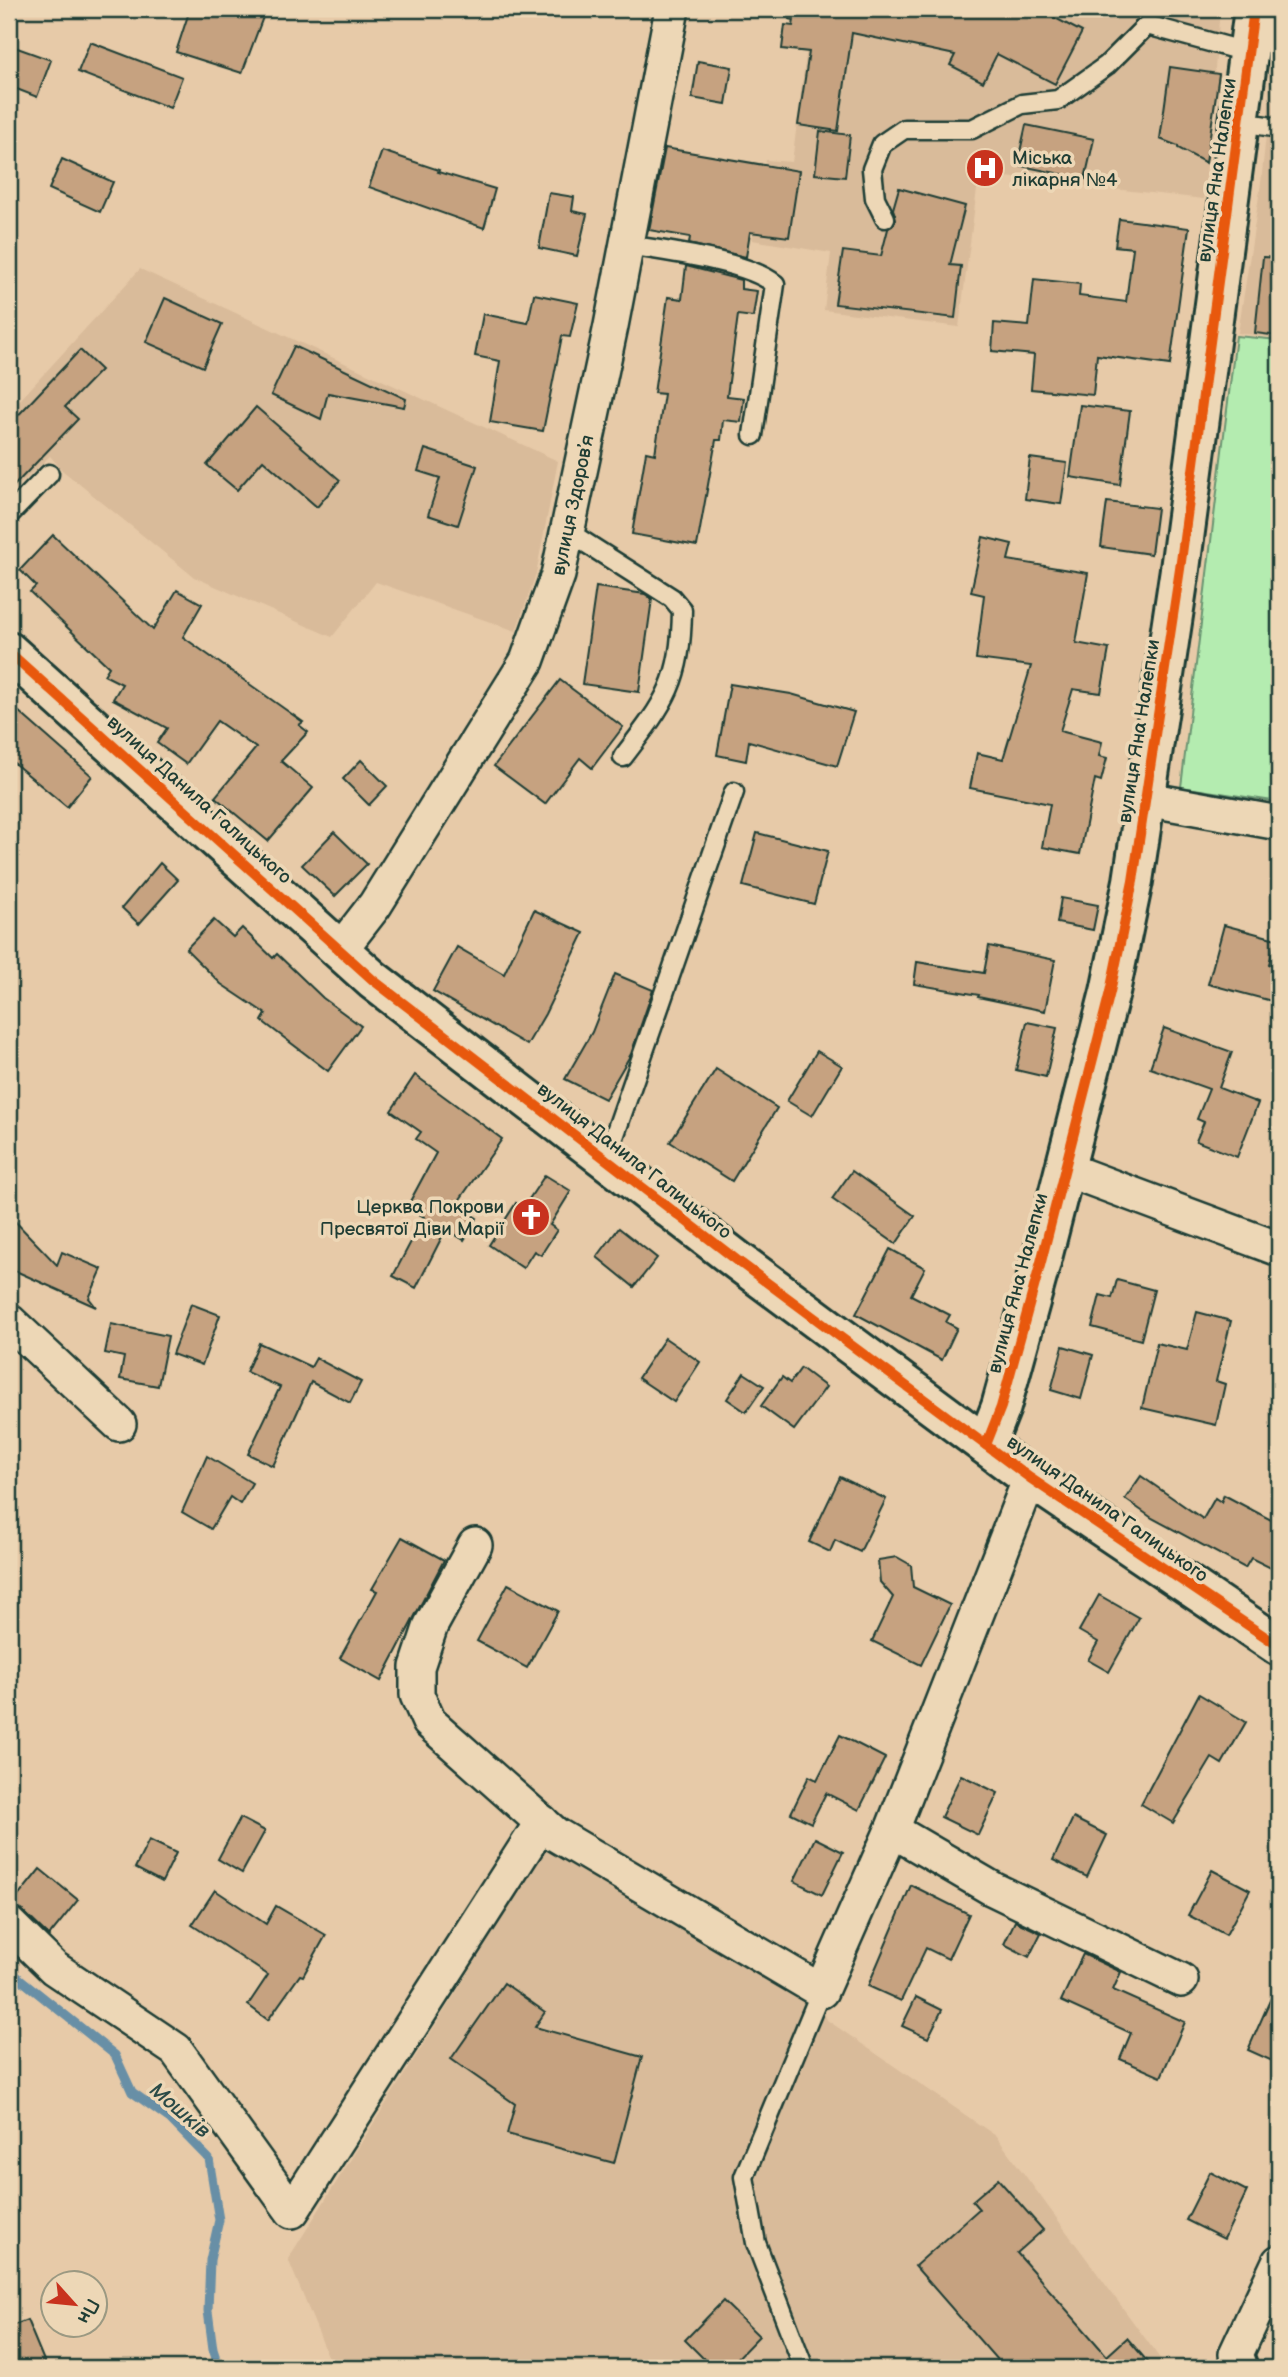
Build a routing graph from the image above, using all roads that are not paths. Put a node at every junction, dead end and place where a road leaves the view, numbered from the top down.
1 (672, 9) edge
2 (1254, 9) edge
3 (1147, 17) edge
4 (1250, 53) junction
5 (1241, 122) junction
6 (1279, 128) edge
7 (885, 218) dead end
8 (627, 244) junction
9 (753, 435) dead end
10 (49, 474) dead end
11 (9, 515) edge
12 (567, 531) junction
13 (9, 652) edge
14 (623, 757) dead end
15 (734, 792) dead end
16 (1146, 799) junction
17 (1279, 823) edge
18 (340, 950) junction
19 (607, 1160) junction
20 (1065, 1169) junction
21 (1279, 1249) edge
22 (9, 1321) edge
23 (119, 1424) dead end
24 (986, 1445) junction
25 (1030, 1478) junction
26 (474, 1545) dead end
27 (1279, 1646) edge
28 (542, 1822) junction
29 (892, 1830) junction
30 (9, 1924) edge
31 (1181, 1980) dead end
32 (821, 1990) junction
33 (1279, 2262) edge
34 (804, 2368) edge
35 (1241, 2368) edge

1 - 8 street, вулиця Здоровʼя
2 - 4 street, вулиця Яна Налепки
3 - 4 lane
3 - 7 lane
4 - 5 street, вулиця Яна Налепки
5 - 6 lane
5 - 16 street, вулиця Яна Налепки
8 - 9 lane
8 - 12 street, вулиця Здоровʼя
10 - 11 lane
12 - 14 lane
12 - 18 street, вулиця Здоровʼя
13 - 18 street, вулиця Данила Галицького
15 - 19 lane
16 - 17 street
16 - 20 street, вулиця Яна Налепки
18 - 19 street, вулиця Данила Галицького
19 - 24 street, вулиця Данила Галицького
20 - 21 street
20 - 24 street, вулиця Яна Налепки
22 - 23 street
24 - 25 street, вулиця Данила Галицького
25 - 27 street, вулиця Данила Галицького
25 - 29 street
26 - 28 street
28 - 30 street
28 - 32 street
29 - 31 street
29 - 32 street
32 - 34 lane
33 - 35 street

